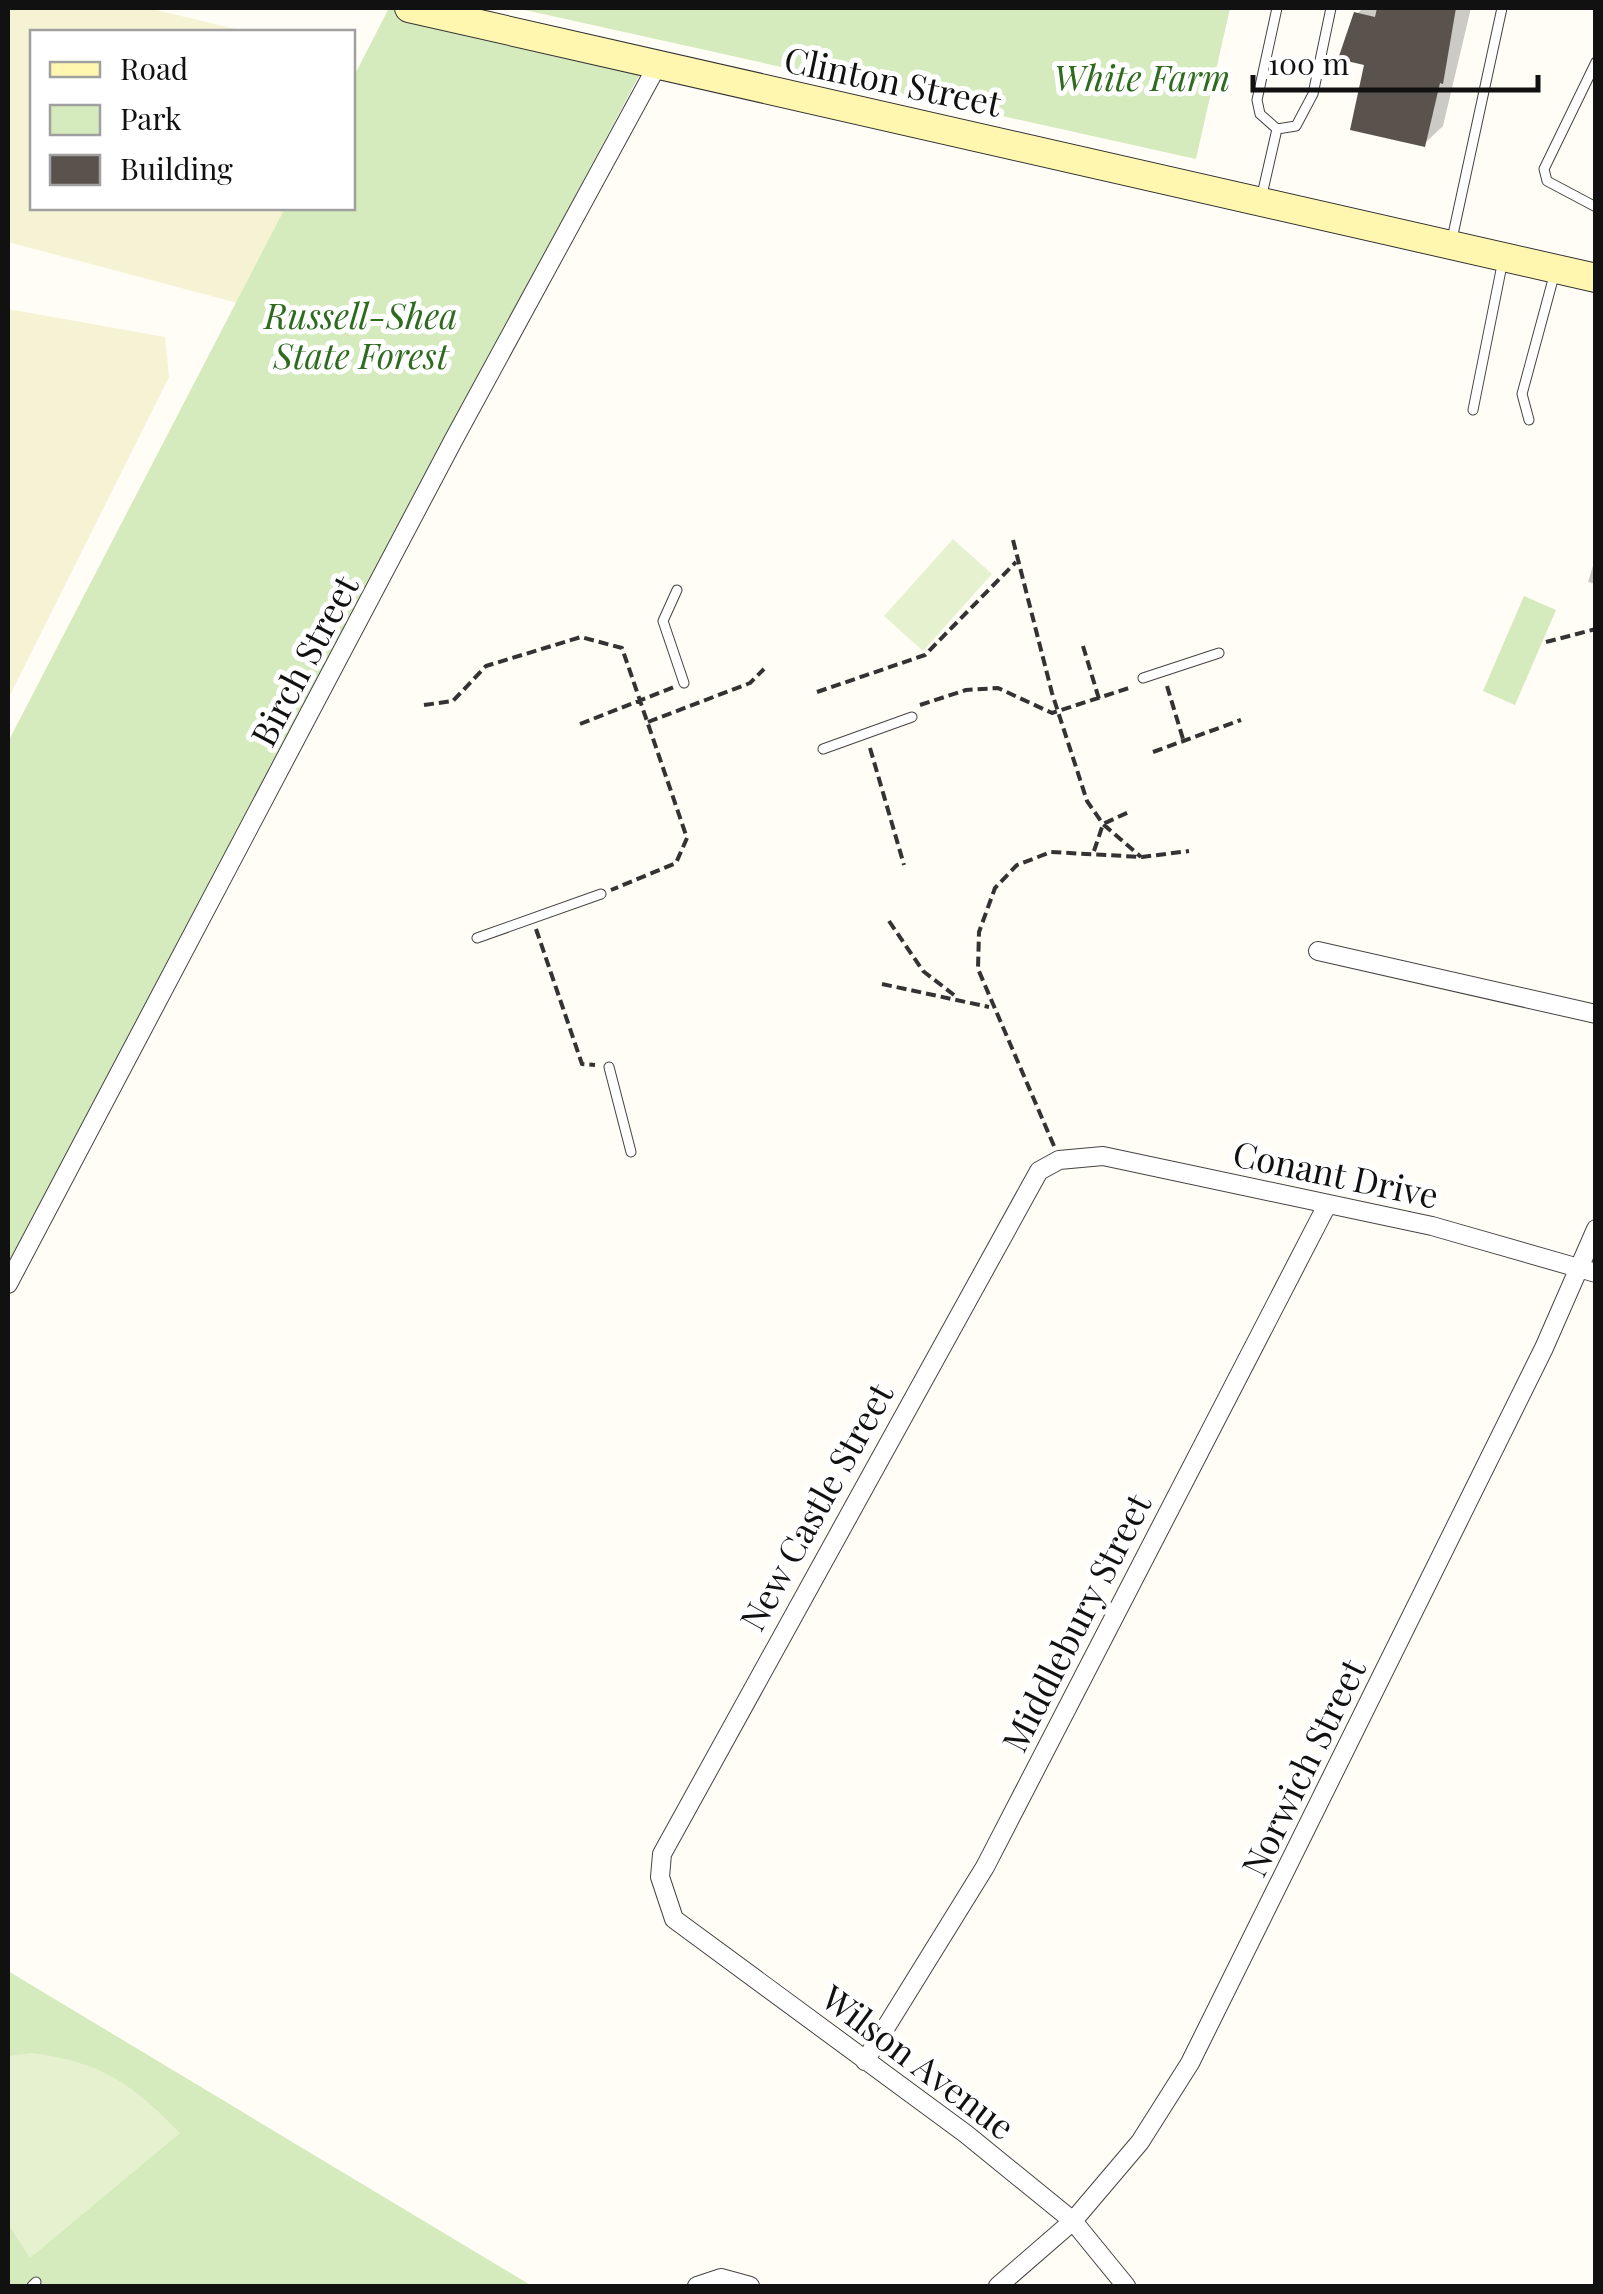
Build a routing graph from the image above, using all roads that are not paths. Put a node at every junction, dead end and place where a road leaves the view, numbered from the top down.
1 (409, 8) edge
2 (1277, 8) edge
3 (1331, 8) edge
4 (1502, 8) edge
5 (1596, 62) edge
6 (656, 66) junction
7 (1277, 130) junction
8 (1260, 202) junction
9 (1596, 207) edge
10 (1450, 246) junction
11 (1504, 258) junction
12 (1555, 269) junction
13 (1595, 277) edge
14 (1473, 410) dead end
15 (1528, 420) dead end
16 (677, 590) dead end
17 (1218, 654) dead end
18 (1143, 678) road end
19 (684, 684) dead end
20 (912, 718) road end
21 (822, 749) dead end
22 (602, 894) road end
23 (477, 938) dead end
24 (1318, 951) dead end
25 (1596, 1014) edge
26 (610, 1067) road end
27 (631, 1152) dead end
28 (1059, 1160) joint
29 (1326, 1205) junction
30 (1596, 1229) edge
31 (1587, 1269) edge
32 (8, 1284) edge
33 (664, 1899) joint
34 (865, 2061) junction
35 (1073, 2222) junction
36 (697, 2286) edge
37 (750, 2286) edge
38 (998, 2286) edge
39 (1126, 2286) edge

1 - 6 main road, Clinton Street
2 - 7 lane
3 - 7 lane
4 - 10 lane
5 - 9 lane
6 - 8 main road, Clinton Street
6 - 32 street, Birch Street
7 - 8 lane
8 - 10 main road, Clinton Street
10 - 11 main road, Clinton Street
11 - 12 main road, Clinton Street
11 - 14 lane
12 - 13 main road, Clinton Street
12 - 15 lane
16 - 19 lane
17 - 18 lane
20 - 21 lane
22 - 23 lane
24 - 25 street
26 - 27 lane
28 - 29 street, Conant Drive
28 - 33 street, New Castle Street
29 - 31 street, Conant Drive
29 - 34 street, Middlebury Street
30 - 31 street, Norwich Street
31 - 35 street, Norwich Street
33 - 34 street, Wilson Avenue
34 - 35 street, Wilson Avenue
35 - 38 street, Norwich Street
35 - 39 street, Wilson Avenue
36 - 37 street

